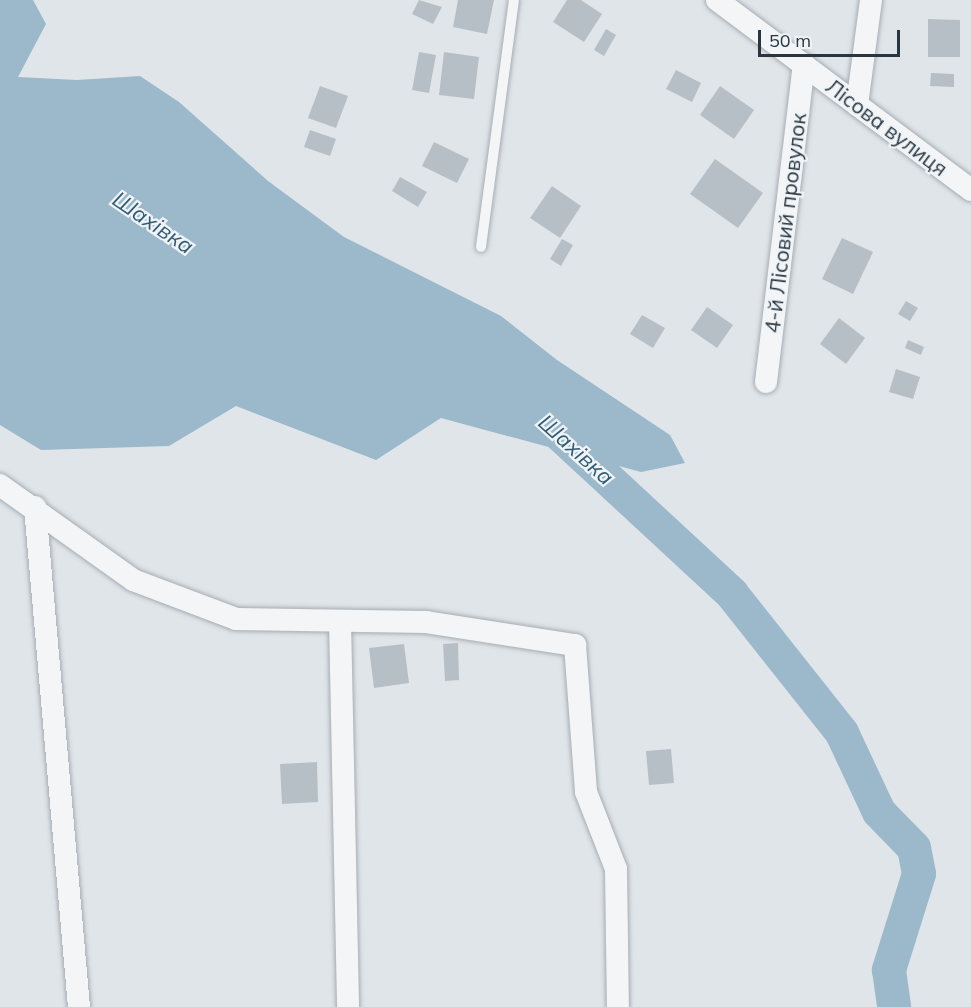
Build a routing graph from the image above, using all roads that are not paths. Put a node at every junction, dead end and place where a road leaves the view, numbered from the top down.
1 (514, 0) edge
2 (717, 0) edge
3 (871, 0) edge
4 (804, 64) junction
5 (857, 105) junction
6 (971, 190) edge
7 (482, 247) dead end
8 (766, 382) dead end
9 (0, 484) edge
10 (34, 507) junction
11 (340, 621) junction
12 (79, 1007) edge
13 (348, 1007) edge
14 (618, 1007) edge

1 - 7 lane
2 - 4 street, Лісова вулиця
3 - 5 street
4 - 5 street, Лісова вулиця
4 - 8 street, 4-й Лісовий провулок
5 - 6 street, Лісова вулиця
9 - 10 street
10 - 11 street
10 - 12 street
11 - 13 street
11 - 14 street

